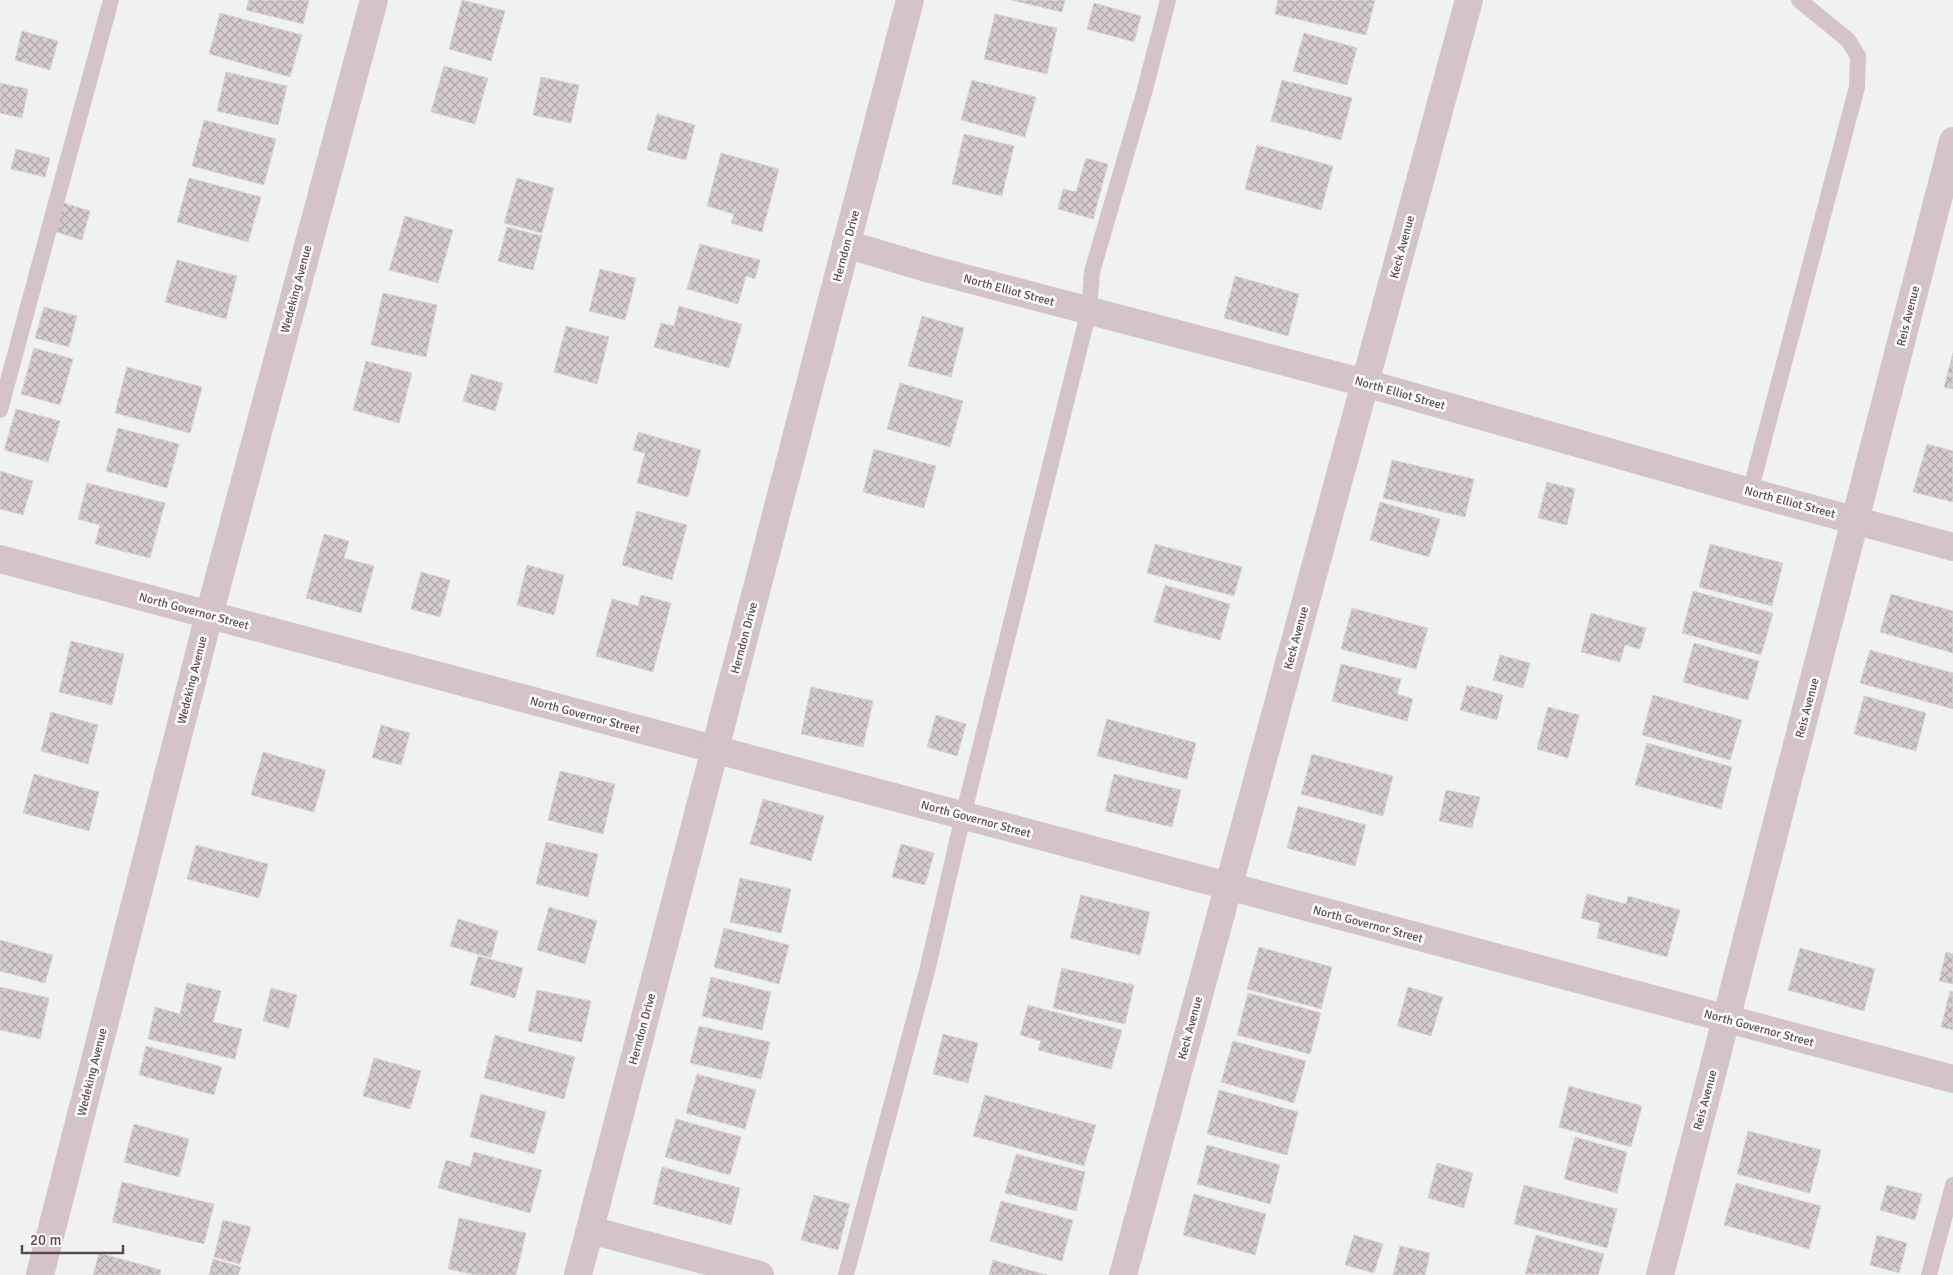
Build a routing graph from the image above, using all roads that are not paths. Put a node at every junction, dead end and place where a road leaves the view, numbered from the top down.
1 (111, 0) edge
2 (374, 0) edge
3 (910, 0) edge
4 (1168, 0) edge
5 (1469, 0) edge
6 (1799, 0) edge
7 (1953, 141) edge
8 (846, 244) junction
9 (1089, 310) junction
10 (1365, 382) junction
11 (0, 410) edge
12 (1750, 492) junction
13 (1856, 520) junction
14 (1953, 547) edge
15 (0, 559) edge
16 (208, 615) junction
17 (715, 750) junction
18 (963, 816) junction
19 (1229, 886) junction
20 (1726, 1019) junction
21 (1953, 1079) edge
22 (1953, 1185) edge
23 (590, 1230) junction
24 (40, 1275) edge
25 (578, 1275) edge
26 (760, 1275) edge
27 (846, 1275) edge
28 (1123, 1275) edge
29 (1660, 1275) edge
30 (1929, 1275) edge

1 - 11 lane
2 - 16 street, Wedeking Avenue
3 - 8 street, Herndon Drive
4 - 9 lane
5 - 10 street, Keck Avenue
6 - 12 lane
7 - 13 street, Reis Avenue
8 - 9 street, North Elliot Street
8 - 17 street, Herndon Drive
9 - 10 street, North Elliot Street
9 - 18 lane
10 - 12 street, North Elliot Street
10 - 19 street, Keck Avenue
12 - 13 street, North Elliot Street
13 - 14 street, North Elliot Street
13 - 20 street, Reis Avenue
15 - 16 street, North Governor Street
16 - 17 street, North Governor Street
16 - 24 street, Wedeking Avenue
17 - 18 street, North Governor Street
17 - 23 street, Herndon Drive
18 - 19 street, North Governor Street
18 - 27 lane
19 - 20 street, North Governor Street
19 - 28 street, Keck Avenue
20 - 21 street, North Governor Street
20 - 29 street, Reis Avenue
22 - 30 lane
23 - 25 street, Herndon Drive
23 - 26 street

